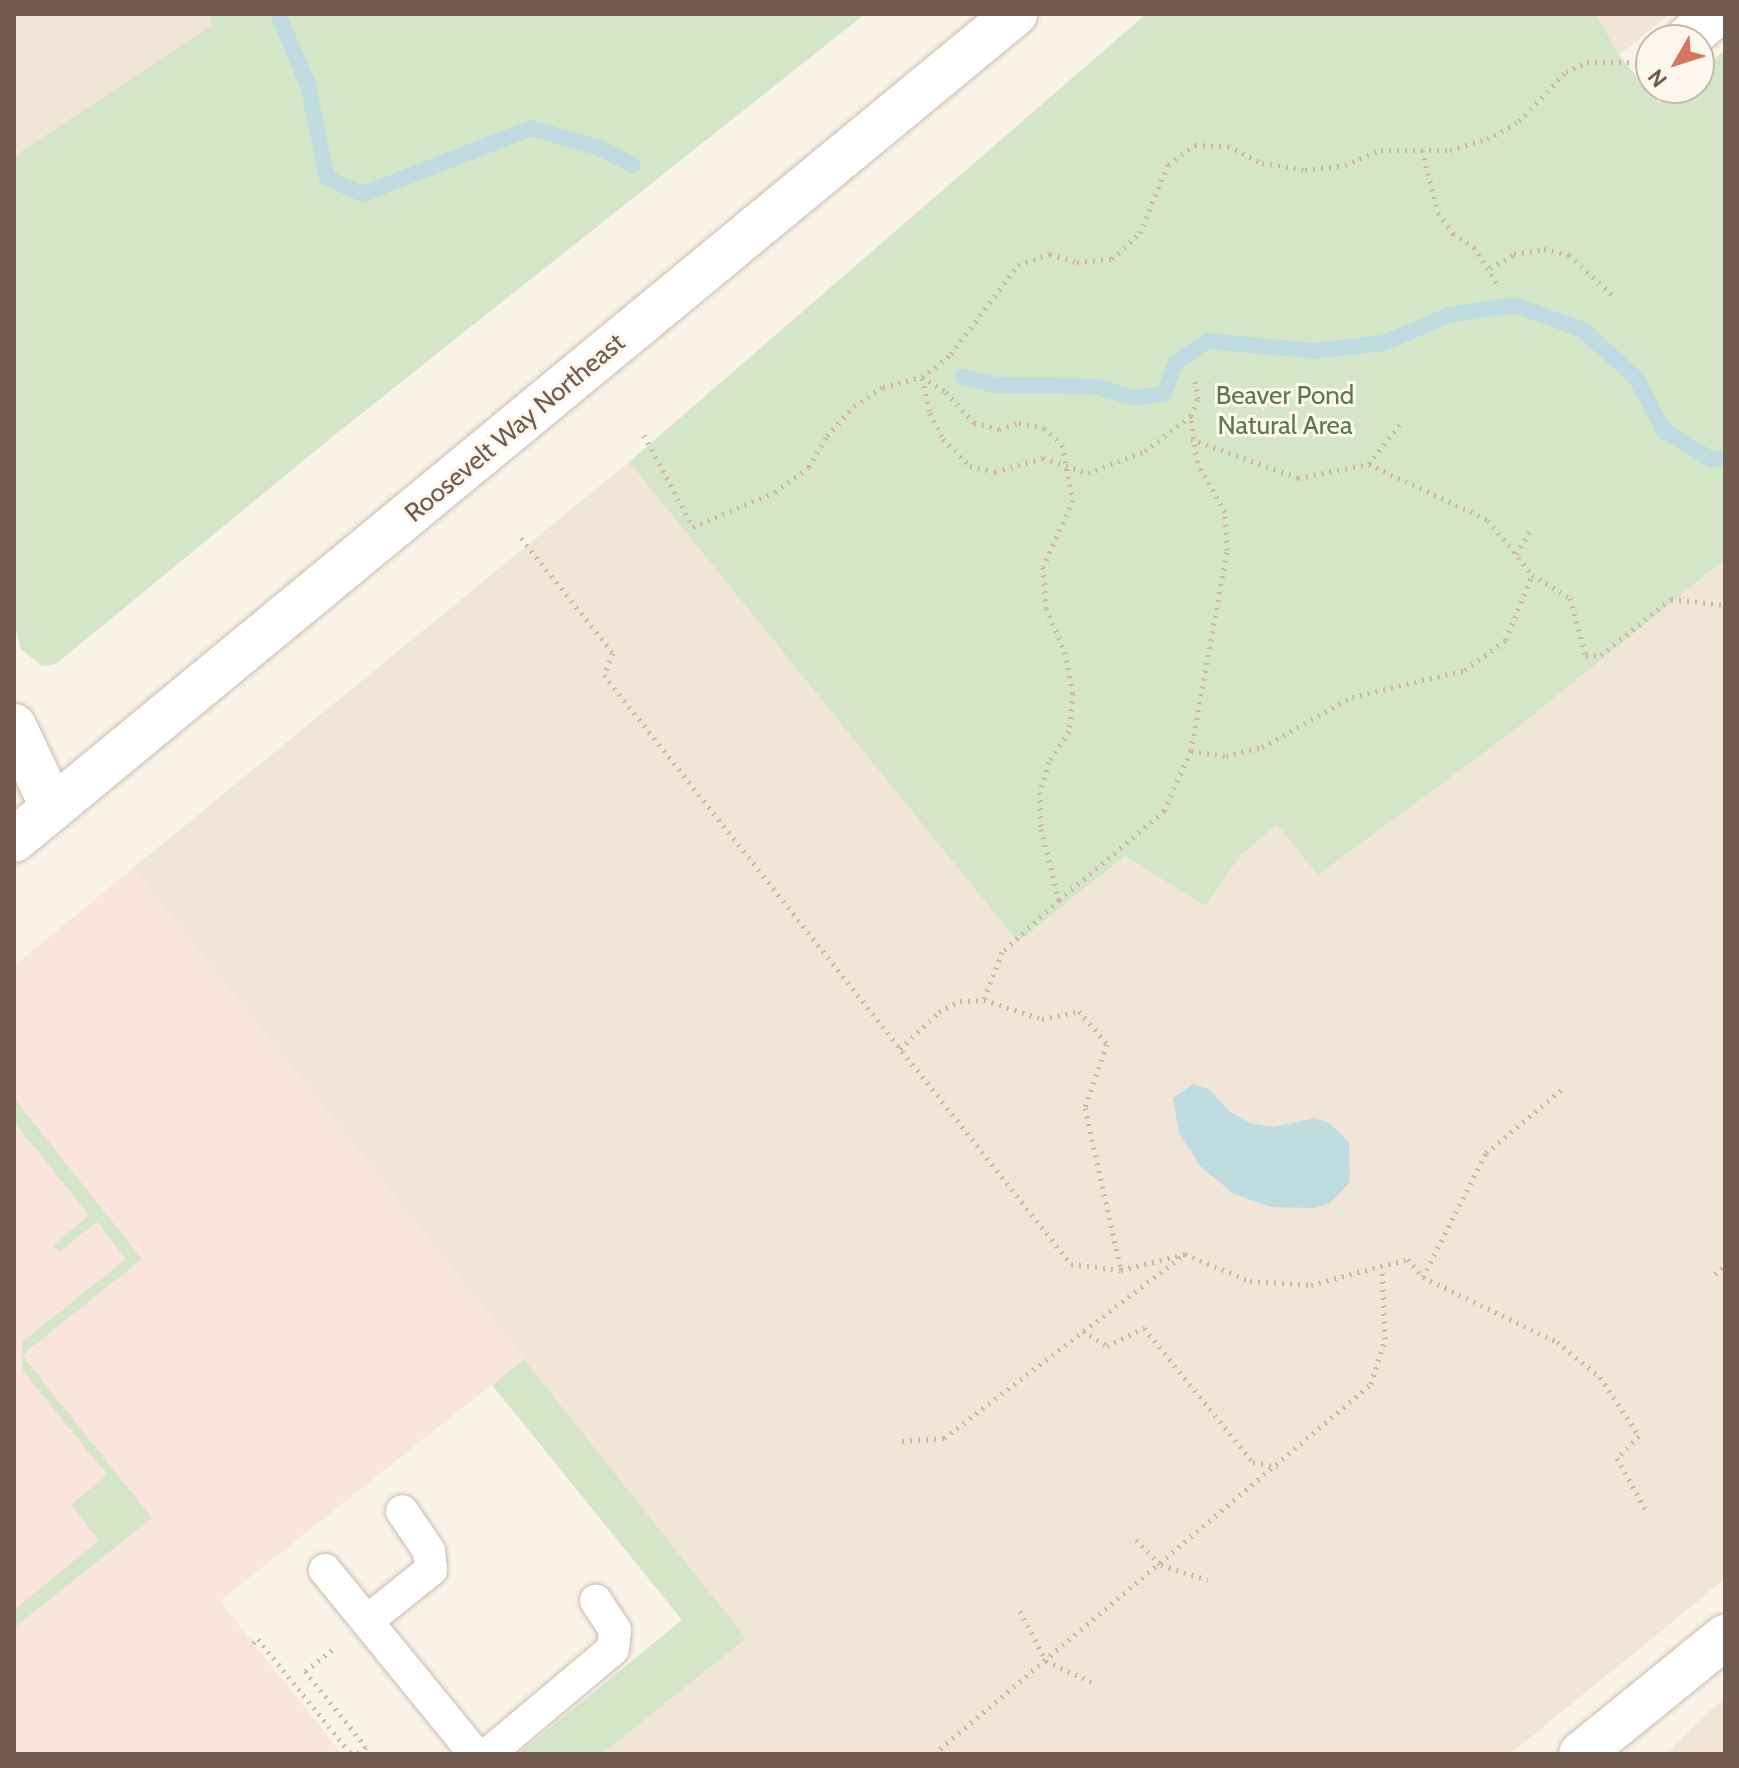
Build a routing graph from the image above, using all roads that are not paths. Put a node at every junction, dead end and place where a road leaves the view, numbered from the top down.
1 (1015, 14) edge
2 (14, 726) edge
3 (53, 808) junction
4 (14, 840) edge
5 (402, 1511) dead end
6 (325, 1570) dead end
7 (596, 1601) dead end
8 (367, 1621) junction
9 (1725, 1637) edge
10 (475, 1754) edge
11 (488, 1754) edge
12 (1581, 1754) edge

1 - 3 main road, Roosevelt Way Northeast
2 - 3 main road
3 - 4 main road, Roosevelt Way Northeast
5 - 8 lane
6 - 8 lane
7 - 11 lane
8 - 10 lane
9 - 12 main road

